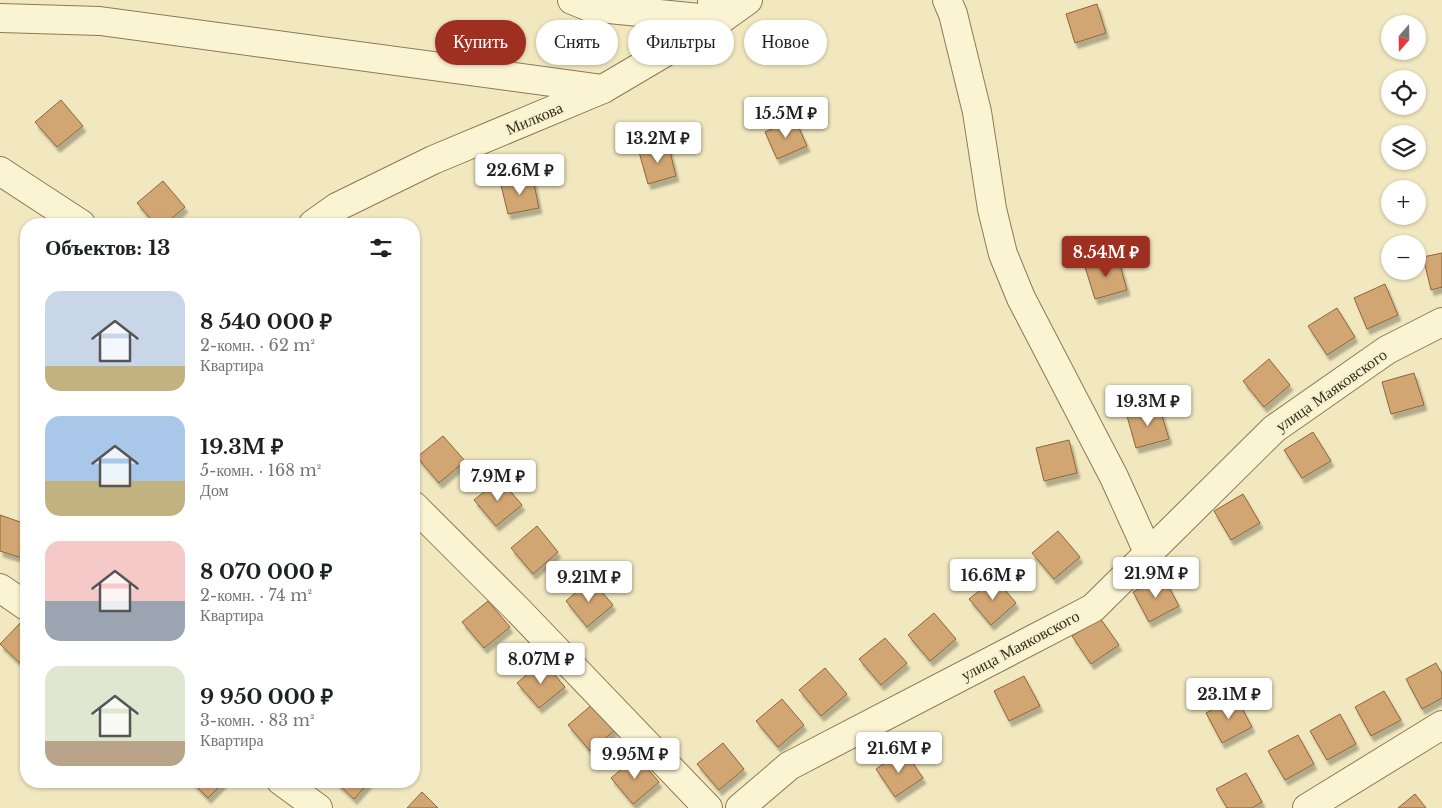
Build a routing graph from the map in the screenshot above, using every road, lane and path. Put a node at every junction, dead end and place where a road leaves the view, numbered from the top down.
1 (572, 0) edge
2 (748, 0) edge
3 (947, 0) edge
4 (716, 10) edge
5 (0, 18) edge
6 (603, 88) junction
7 (0, 171) edge
8 (72, 218) edge
9 (321, 218) edge
10 (1442, 322) edge
11 (420, 512) edge
12 (1148, 552) junction
13 (0, 588) edge
14 (20, 602) edge
15 (1442, 725) edge
16 (291, 788) edge
17 (318, 808) edge
18 (708, 808) edge
19 (740, 808) edge
20 (1307, 808) edge

1 - 4 lane
2 - 4 lane, Милкова
3 - 12 lane
4 - 6 lane, Милкова
5 - 6 lane
6 - 9 lane, Милкова
7 - 8 lane
10 - 12 lane, улица Маяковского
11 - 18 lane
12 - 19 lane, улица Маяковского
13 - 14 lane
15 - 20 lane
16 - 17 lane

